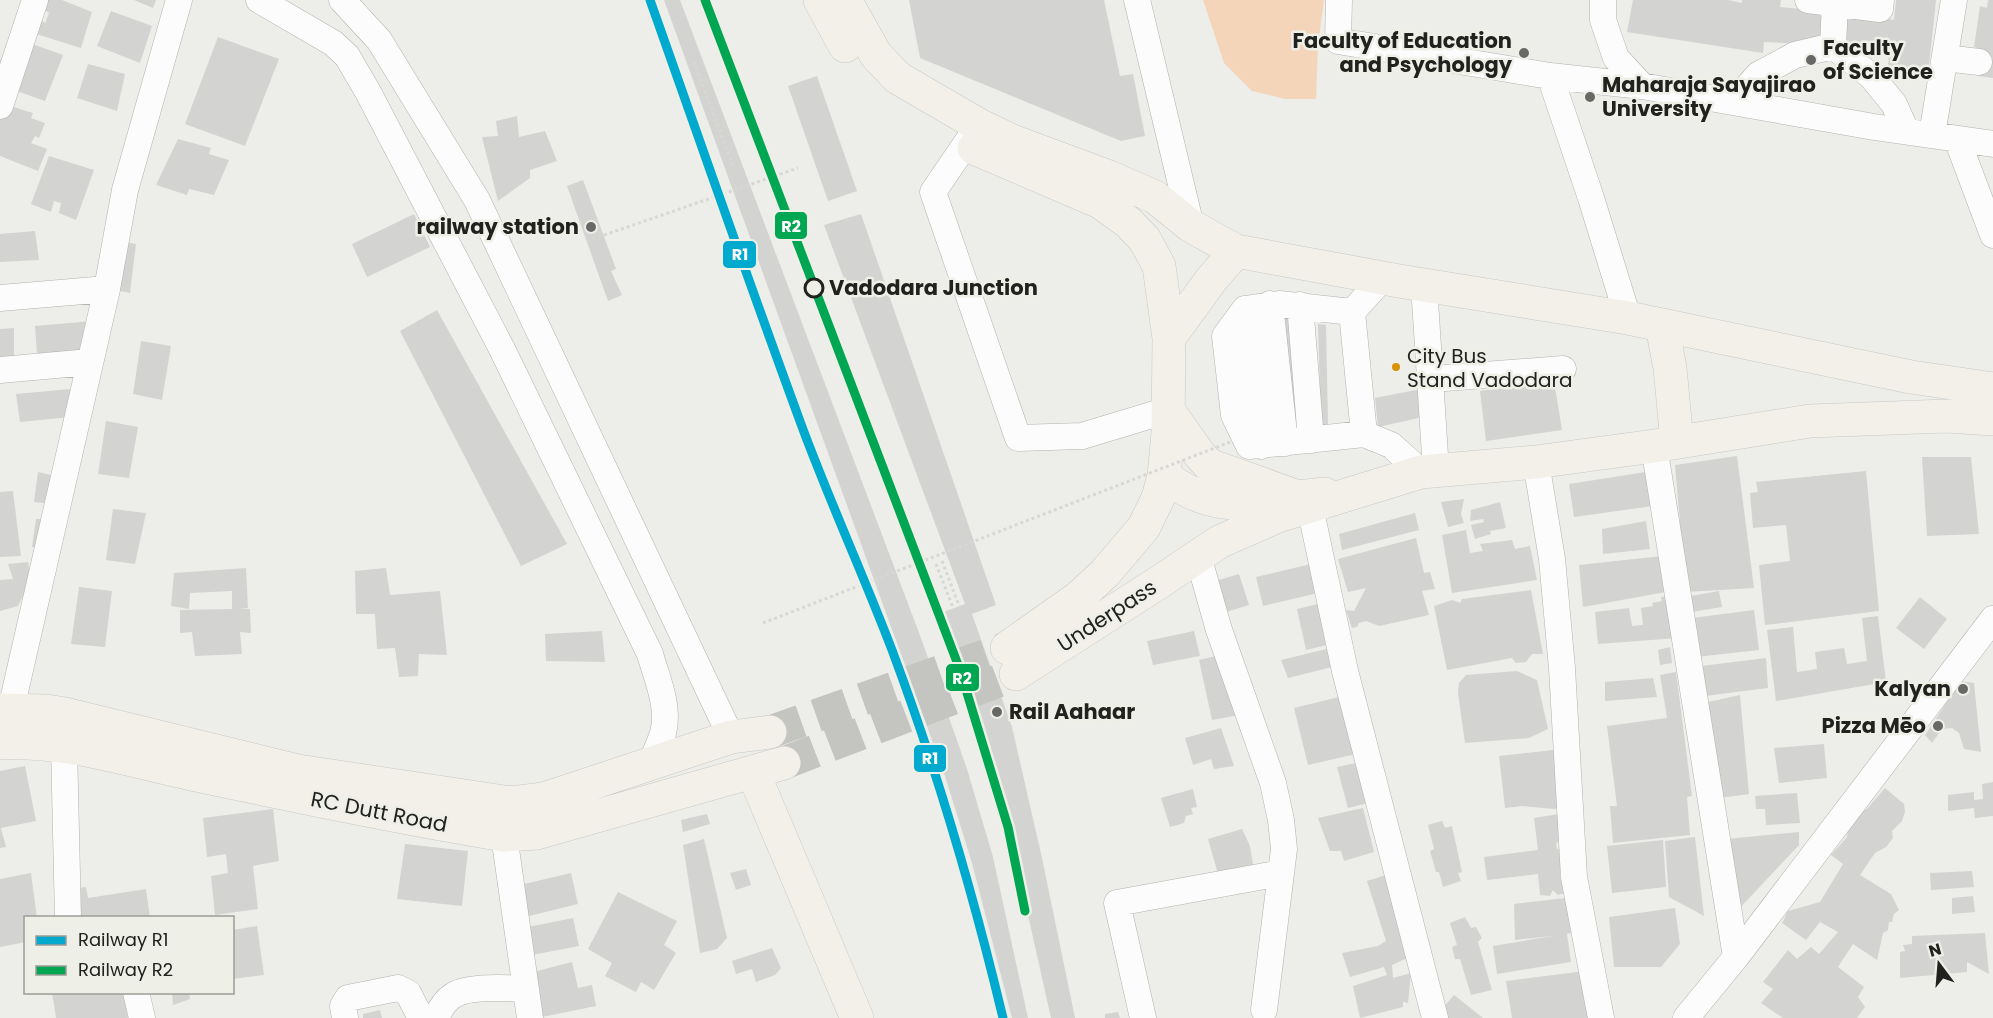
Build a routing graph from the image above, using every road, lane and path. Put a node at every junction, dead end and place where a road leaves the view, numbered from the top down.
1 (35, 0) edge
2 (179, 0) edge
3 (259, 0) edge
4 (342, 0) edge
5 (820, 0) edge
6 (845, 0) edge
7 (1137, 0) edge
8 (1339, 0) edge
9 (1603, 0) edge
10 (1808, 0) edge
11 (1881, 0) edge
12 (1954, 0) edge
13 (1836, 3) junction
14 (1833, 46) junction
15 (1945, 58) junction
16 (694, 62) dead end
17 (1979, 62) dead end
18 (1550, 76) junction
19 (1642, 86) junction
20 (1735, 101) junction
21 (0, 106) edge
22 (1906, 131) junction
23 (972, 135) junction
24 (1945, 137) junction
25 (1993, 144) edge
26 (733, 166) dead end
27 (798, 168) dead end
28 (1191, 226) junction
29 (1993, 235) edge
30 (587, 241) dead end
31 (1236, 251) junction
32 (1383, 278) junction
33 (1431, 286) junction
34 (106, 290) junction
35 (0, 298) edge
36 (1270, 303) junction
37 (1300, 305) junction
38 (1352, 312) junction
39 (1628, 318) junction
40 (1662, 326) junction
41 (1169, 338) junction
42 (90, 362) junction
43 (1563, 369) dead end
44 (0, 370) edge
45 (1445, 378) junction
46 (1993, 389) edge
47 (1168, 410) junction
48 (1993, 419) edge
49 (1364, 434) junction
50 (1311, 440) junction
51 (1230, 442) dead end
52 (1273, 444) junction
53 (1665, 444) junction
54 (1536, 462) junction
55 (1436, 471) junction
56 (1164, 476) junction
57 (1304, 502) junction
58 (1198, 556) junction
59 (942, 561) dead end
60 (936, 564) dead end
61 (960, 608) dead end
62 (954, 610) dead end
63 (1993, 619) edge
64 (764, 623) dead end
65 (5, 709) edge
66 (770, 732) tunnel mouth
67 (731, 737) junction
68 (0, 743) edge
69 (64, 746) junction
70 (651, 764) junction
71 (505, 803) junction
72 (504, 835) junction
73 (1281, 873) junction
74 (68, 916) edge
75 (1736, 957) junction
76 (828, 975) junction
77 (526, 989) junction
78 (136, 994) edge
79 (1264, 1010) dead end
80 (142, 1018) edge
81 (345, 1018) edge
82 (421, 1018) edge
83 (436, 1018) edge
84 (530, 1018) edge
85 (833, 1018) edge
86 (857, 1018) edge
87 (1143, 1018) edge
88 (1435, 1018) edge
89 (1601, 1018) edge
90 (1686, 1018) edge

1 - 21 street
2 - 34 street
3 - 70 street
4 - 67 street
5 - 23 main road
6 - 23 main road
7 - 28 street
8 - 18 street
9 - 19 street
10 - 13 street
11 - 13 street
12 - 15 street
13 - 14 street
14 - 20 street
14 - 22 street
15 - 17 street
15 - 24 street
16 - 26 path
18 - 19 street
18 - 39 street
19 - 20 street
20 - 22 street
22 - 24 street
23 - 28 main road
23 - 41 main road, Underpass
23 - 47 street
24 - 25 street
24 - 29 street
27 - 30 path
28 - 31 main road
31 - 32 main road
31 - 41 main road
32 - 33 main road
32 - 38 street
33 - 39 main road
33 - 45 street
33 - 55 street
34 - 35 street
34 - 42 street
36 - 37 street
36 - 52 street
36 - 52 street
37 - 38 street
37 - 50 street
38 - 49 street
39 - 40 main road
40 - 46 main road
40 - 53 main road
41 - 47 main road, Underpass
42 - 44 street
42 - 65 street
43 - 45 street
45 - 55 street
47 - 56 main road, Underpass
47 - 57 main road
48 - 53 main road
49 - 50 street
49 - 55 street
50 - 52 street
51 - 64 path, bridge
53 - 54 main road
53 - 75 street
54 - 55 main road
54 - 89 street
55 - 57 main road
56 - 57 main road
56 - 58 main road, Underpass
57 - 58 main road, Underpass
57 - 88 street
58 - 73 street
59 - 61 path
60 - 62 path
63 - 75 street
65 - 71 main road, RC Dutt Road
66 - 67 main road
67 - 70 main road, RC Dutt Road
68 - 69 main road, RC Dutt Road
69 - 72 main road, RC Dutt Road
69 - 74 street
70 - 71 main road, RC Dutt Road
71 - 72 street
72 - 76 main road, RC Dutt Road
72 - 77 street
73 - 79 street
73 - 87 street
75 - 90 street
76 - 85 main road
76 - 86 main road
77 - 83 street
77 - 84 street
78 - 80 street
81 - 82 street

